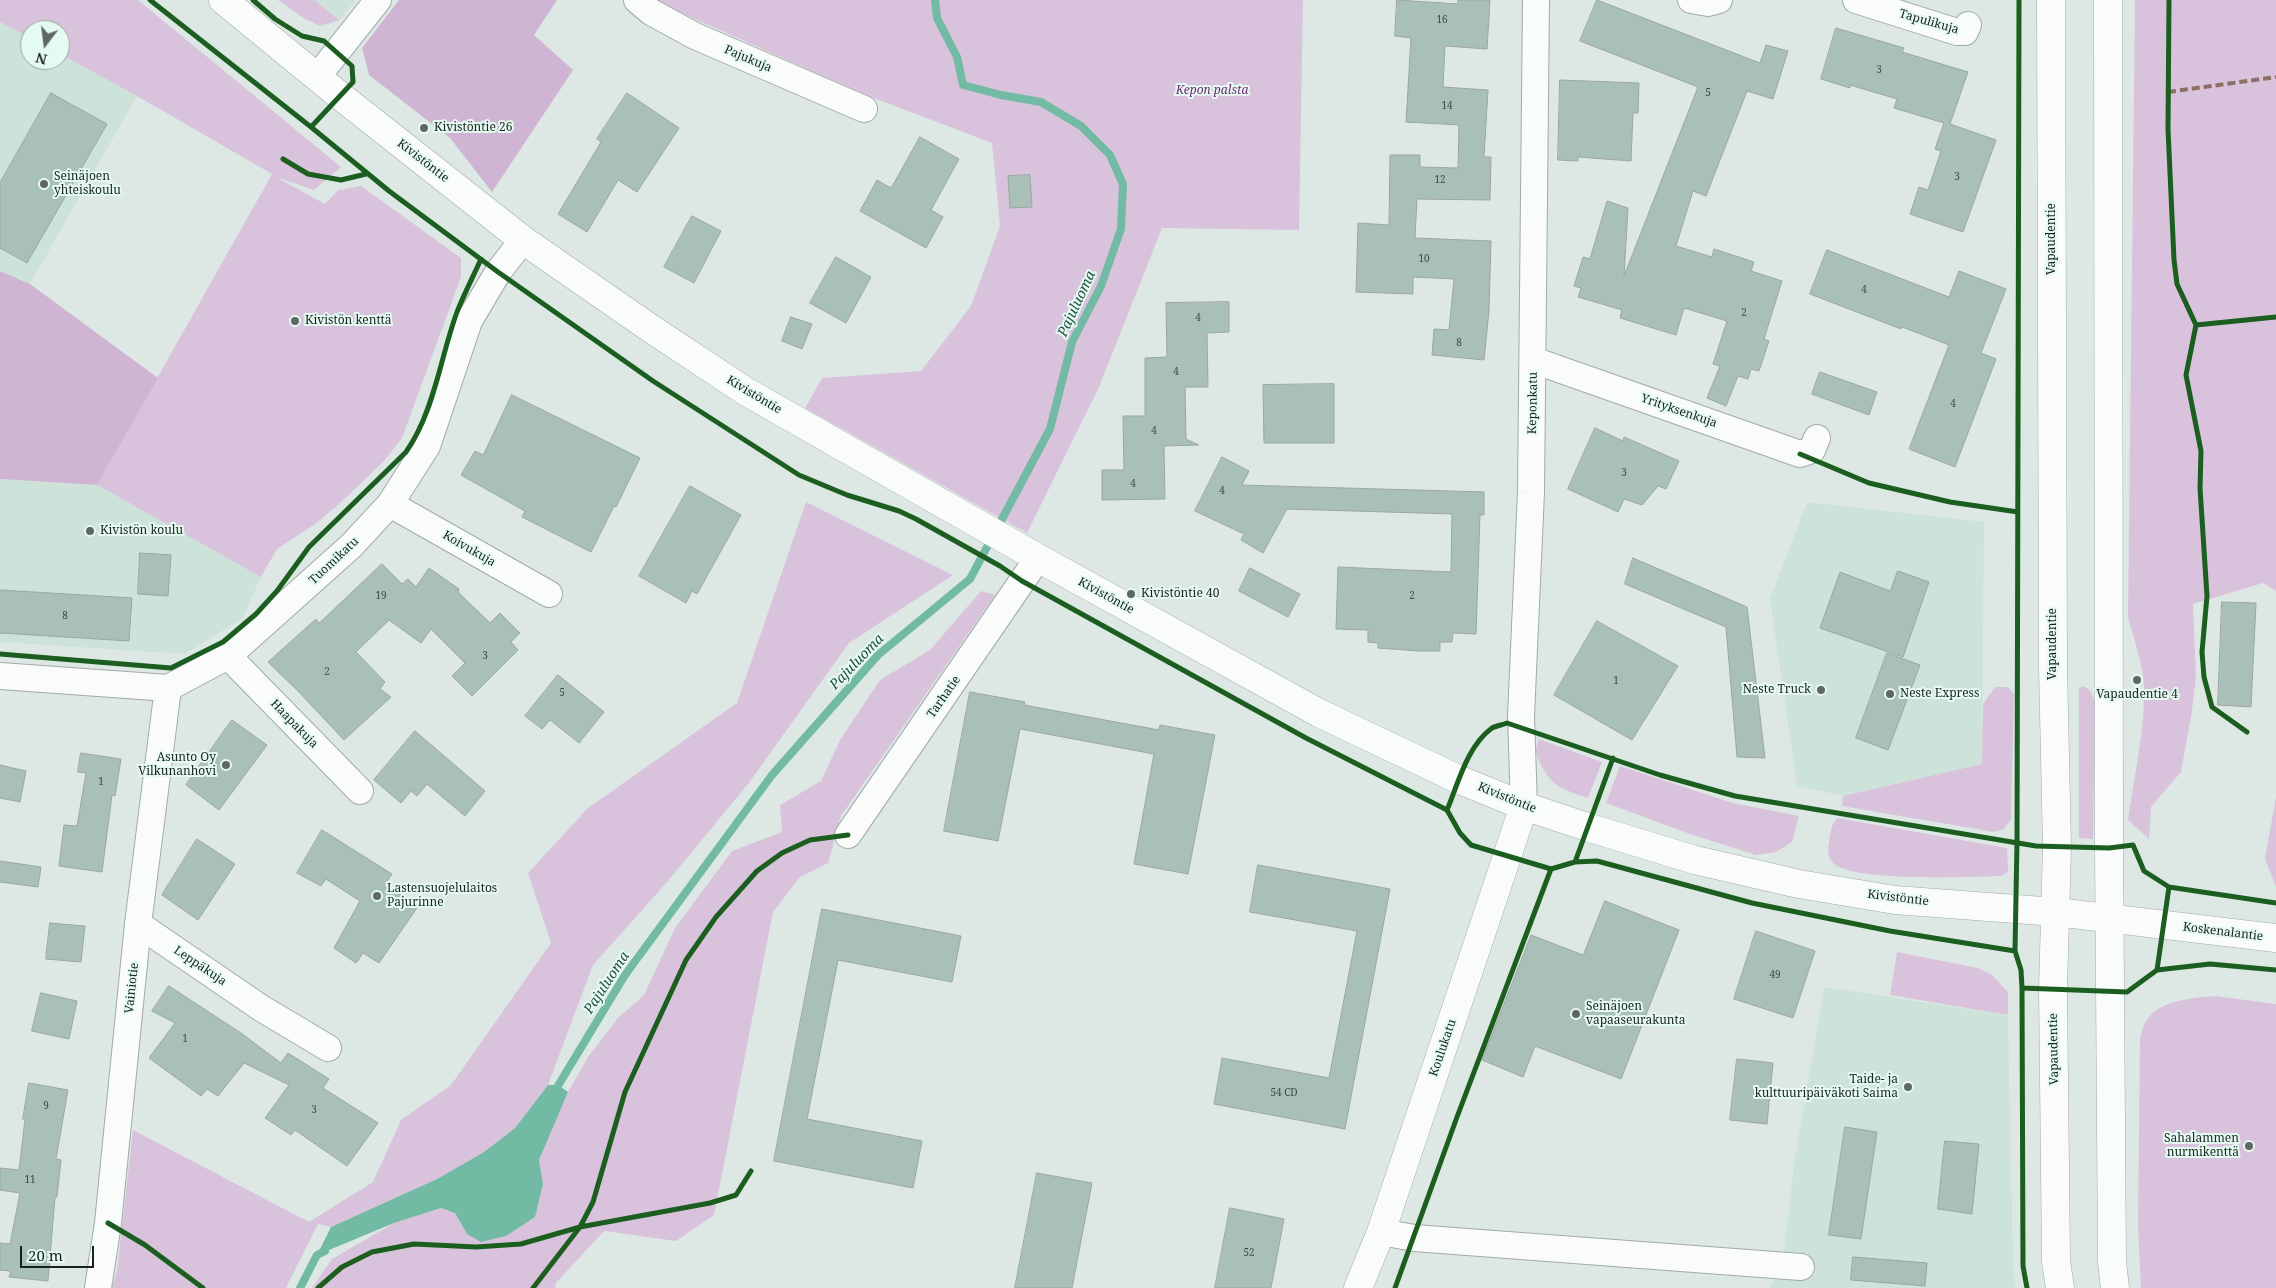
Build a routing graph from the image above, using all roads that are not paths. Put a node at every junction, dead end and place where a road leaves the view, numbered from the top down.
1 (223, 0) edge
2 (378, 0) edge
3 (638, 0) edge
4 (1536, 0) edge
5 (1690, 0) edge
6 (1719, 0) edge
7 (1856, 0) edge
8 (2051, 0) edge
9 (2108, 0) edge
10 (1968, 24) dead end
11 (317, 77) junction
12 (864, 110) dead end
13 (523, 240) junction
14 (1533, 360) junction
15 (1817, 438) dead end
16 (390, 504) junction
17 (1028, 553) junction
18 (549, 594) dead end
19 (228, 656) junction
20 (0, 676) edge
21 (168, 688) junction
22 (360, 792) dead end
23 (1524, 806) junction
24 (848, 835) dead end
25 (2056, 912) junction
26 (2110, 918) junction
27 (138, 924) junction
28 (2276, 938) edge
29 (328, 1048) dead end
30 (1381, 1232) junction
31 (1801, 1267) dead end
32 (98, 1288) edge
33 (1358, 1288) edge
34 (2060, 1288) edge
35 (2115, 1288) edge

1 - 11 main road, Kivistöntie
2 - 11 street
3 - 12 street, Pajukuja
4 - 14 street, Keponkatu
5 - 6 street
7 - 10 street, Tapulikuja
8 - 25 main road, Vapaudentie
9 - 26 main road
11 - 13 main road, Kivistöntie
13 - 16 street, Tuomikatu
13 - 17 main road, Kivistöntie
14 - 15 street, Yrityksenkuja
14 - 23 street, Keponkatu
16 - 18 street, Koivukuja
16 - 19 street, Tuomikatu
17 - 23 main road, Kivistöntie
17 - 24 street, Tarhatie
19 - 21 street, Tuomikatu
19 - 22 street, Haapakuja
20 - 21 street
21 - 27 street, Vainiotie
23 - 25 main road, Kivistöntie
23 - 30 main road, Koulukatu
25 - 26 main road, Kivistöntie
25 - 34 main road, Vapaudentie
26 - 28 main road, Koskenalantie
26 - 35 main road
27 - 29 street, Leppäkuja
27 - 32 street, Vainiotie
30 - 31 street
30 - 33 main road, Koulukatu

